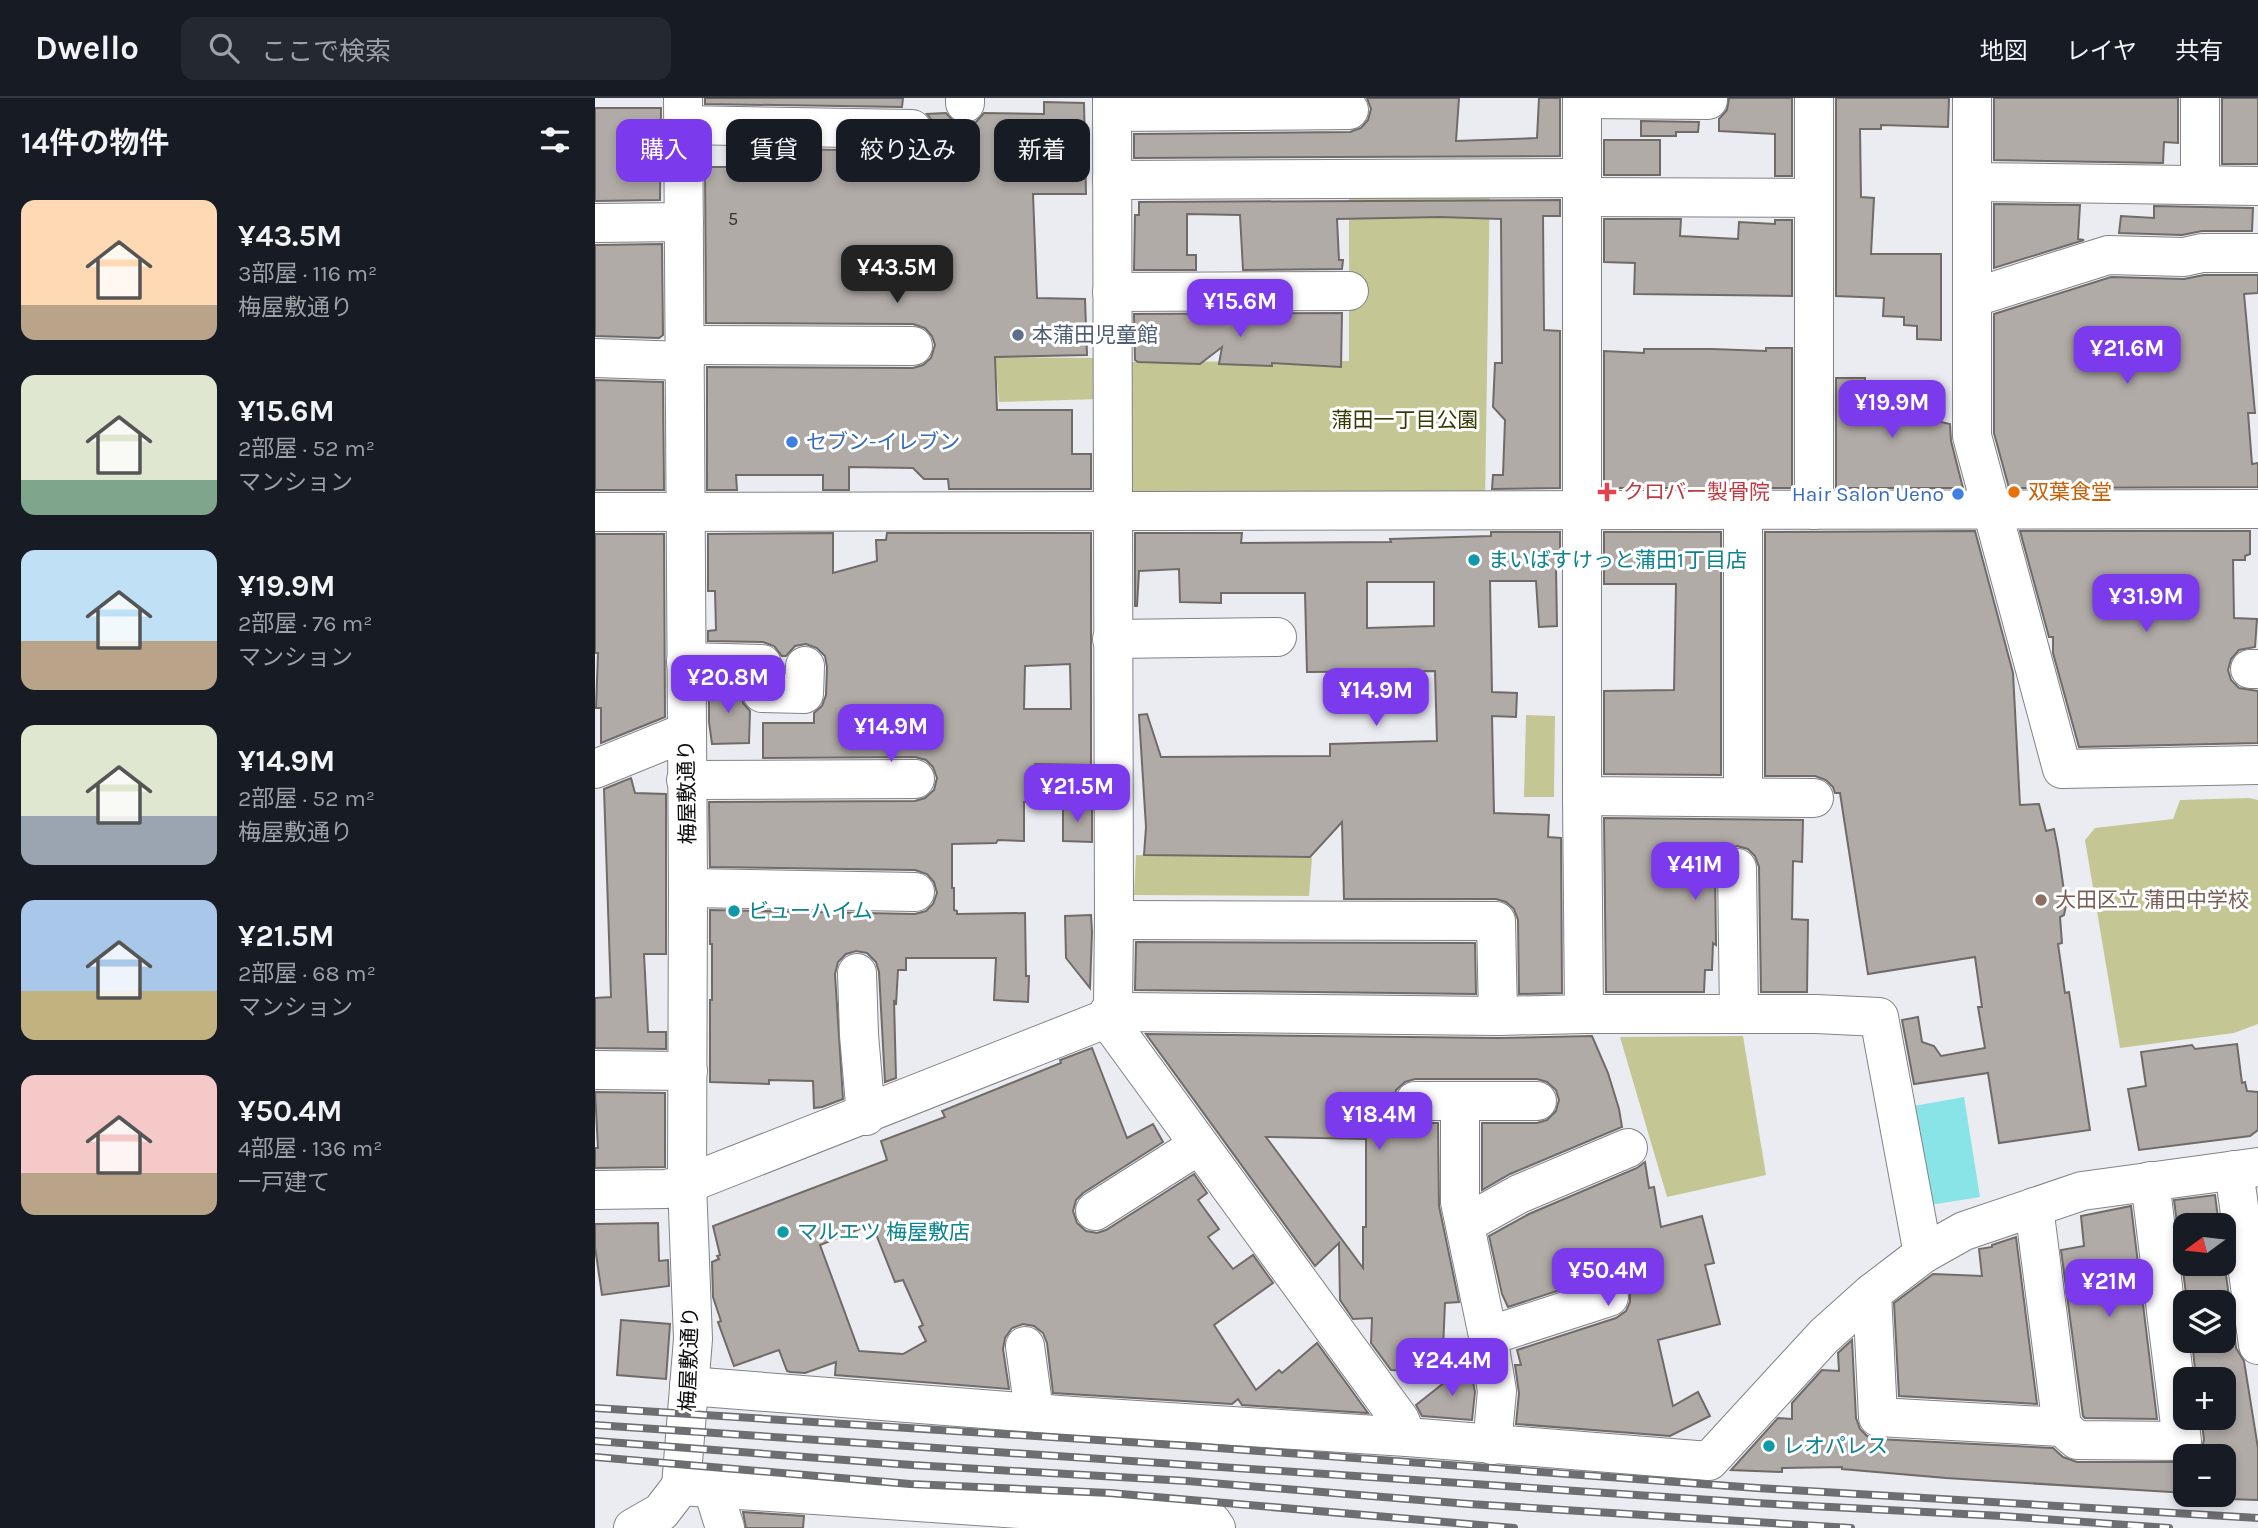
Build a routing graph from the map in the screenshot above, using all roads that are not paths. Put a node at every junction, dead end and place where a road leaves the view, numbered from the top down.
1 (1582, 98) edge
2 (1814, 98) edge
3 (1972, 98) edge
4 (2200, 98) edge
5 (1708, 100) dead end
6 (1112, 105) edge
7 (1349, 110) dead end
8 (683, 112) edge
9 (836, 124) edge
10 (1112, 180) junction
11 (1972, 182) junction
12 (2200, 186) junction
13 (1582, 187) junction
14 (2258, 187) edge
15 (1814, 198) junction
16 (684, 222) junction
17 (595, 223) edge
18 (2258, 253) edge
19 (1349, 291) dead end
20 (1112, 292) junction
21 (1972, 298) junction
22 (913, 346) dead end
23 (685, 353) junction
24 (595, 358) edge
25 (2258, 509) edge
26 (1814, 510) junction
27 (1992, 510) junction
28 (1582, 511) junction
29 (1743, 511) junction
30 (595, 512) edge
31 (686, 512) junction
32 (1113, 512) junction
33 (1277, 637) dead end
34 (1112, 639) junction
35 (686, 662) junction
36 (805, 666) dead end
37 (686, 732) junction
38 (2258, 765) edge
39 (595, 769) edge
40 (915, 779) dead end
41 (686, 780) junction
42 (1582, 796) junction
43 (1743, 797) junction
44 (1814, 798) dead end
45 (1737, 868) dead end
46 (688, 888) junction
47 (915, 892) dead end
48 (1114, 920) junction
49 (857, 973) dead end
50 (1584, 1014) junction
51 (1739, 1014) junction
52 (1498, 1016) junction
53 (1106, 1017) junction
54 (595, 1070) edge
55 (688, 1071) junction
56 (1415, 1101) dead end
57 (1460, 1101) junction
58 (1537, 1101) dead end
59 (866, 1115) junction
60 (1199, 1145) junction
61 (1628, 1148) dead end
62 (2246, 1168) edge
63 (2150, 1181) junction
64 (687, 1184) junction
65 (595, 1190) edge
66 (2034, 1207) junction
67 (1095, 1210) dead end
68 (1465, 1224) junction
69 (1923, 1254) junction
70 (1872, 1293) junction
71 (1609, 1297) dead end
72 (1488, 1336) junction
73 (2258, 1345) edge
74 (1025, 1346) dead end
75 (689, 1385) junction
76 (1034, 1412) junction
77 (2062, 1427) junction
78 (1407, 1437) junction
79 (1492, 1445) junction
80 (697, 1488) junction
81 (858, 1514) edge
82 (951, 1516) edge
83 (633, 1528) edge
84 (725, 1528) edge
85 (1216, 1528) edge

1 - 5 street
1 - 13 street
2 - 15 street
3 - 11 street
4 - 12 street
6 - 7 street
6 - 10 street
8 - 9 street
8 - 16 street, 梅屋敷通り
10 - 13 street
10 - 20 street
11 - 12 street
11 - 21 street
12 - 14 street
13 - 15 street
13 - 28 street
15 - 26 street
16 - 17 street
16 - 23 street, 梅屋敷通り
18 - 21 street
19 - 20 street
20 - 32 street
21 - 27 street
22 - 23 street
23 - 24 street
23 - 31 street, 梅屋敷通り
25 - 27 street
26 - 27 street
26 - 29 street
27 - 38 street
28 - 29 street
28 - 32 street
28 - 42 street
29 - 43 street
30 - 31 street
31 - 32 street
31 - 35 street, 梅屋敷通り
32 - 34 street
33 - 34 street
34 - 48 street
35 - 36 street
35 - 37 street, 梅屋敷通り
37 - 39 street
37 - 41 street, 梅屋敷通り
40 - 41 street
41 - 46 street, 梅屋敷通り
42 - 43 street
42 - 50 street
43 - 44 street
45 - 51 street
46 - 47 street
46 - 55 street, 梅屋敷通り
48 - 52 street
48 - 53 street
49 - 59 street
50 - 51 street
50 - 52 street
51 - 69 street
52 - 53 street
53 - 59 street
53 - 60 street
54 - 55 street
55 - 64 street, 梅屋敷通り
56 - 57 street
57 - 58 street
57 - 68 street
59 - 64 street
60 - 67 street
60 - 78 street
61 - 68 street
62 - 63 street
62 - 73 street
63 - 66 street
63 - 77 street
64 - 65 street
64 - 75 street, 梅屋敷通り
66 - 69 street
66 - 77 street
68 - 72 street
69 - 70 street
70 - 77 street
70 - 79 street
71 - 72 street
72 - 79 street
74 - 76 street
75 - 76 street
75 - 80 street, 梅屋敷通り
76 - 78 street
78 - 79 street
80 - 81 street
80 - 83 street
80 - 84 street
81 - 82 street
82 - 85 street

